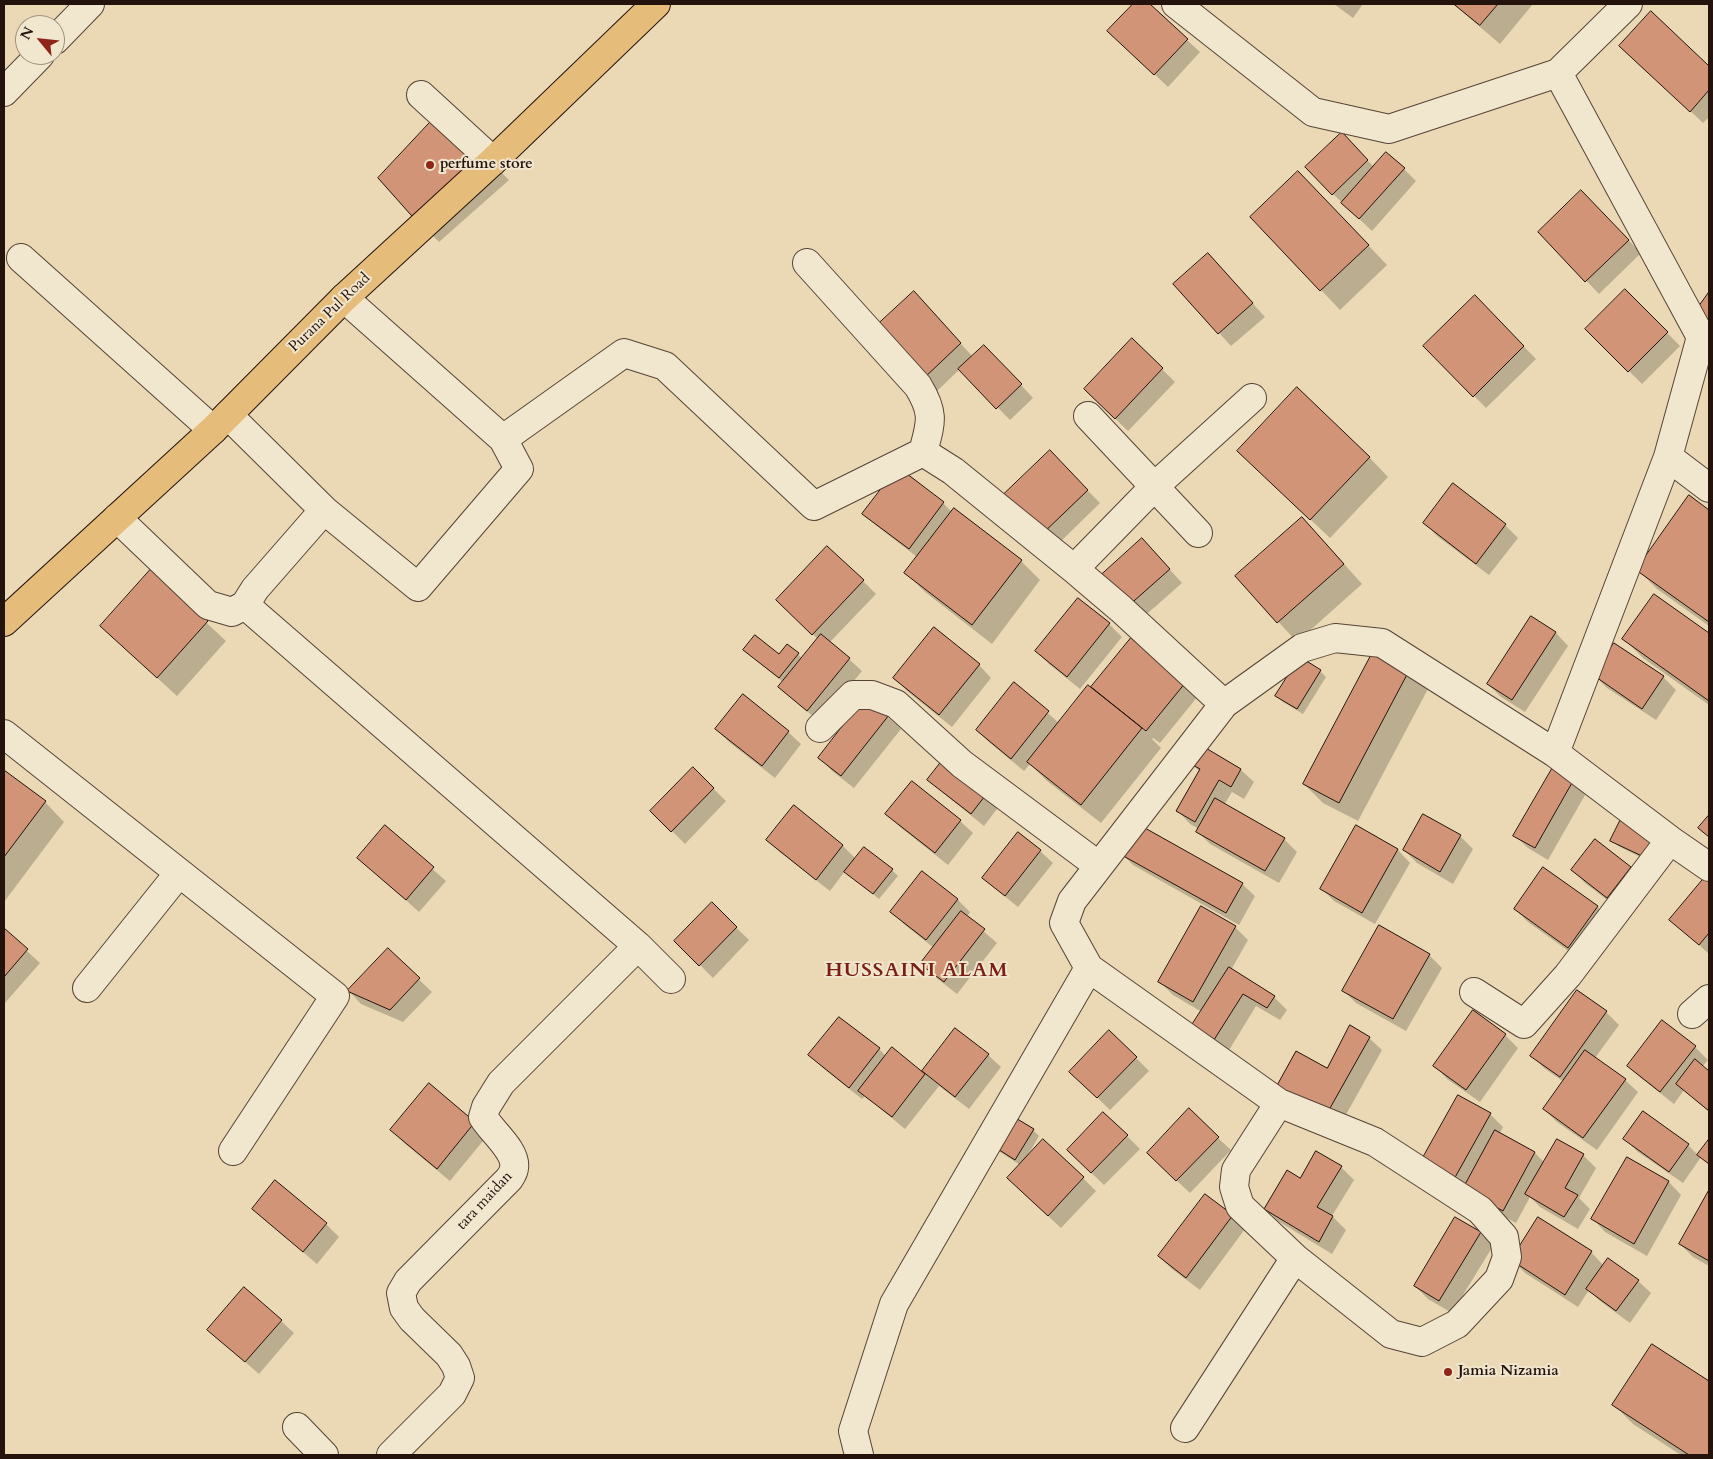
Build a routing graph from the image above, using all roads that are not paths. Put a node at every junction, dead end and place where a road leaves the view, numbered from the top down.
1 (90, 4) edge
2 (656, 4) edge
3 (1176, 4) edge
4 (1628, 4) edge
5 (65, 30) edge
6 (30, 65) edge
7 (1558, 72) junction
8 (4, 92) edge
9 (421, 95) dead end
10 (493, 161) junction
11 (21, 258) dead end
12 (807, 263) dead end
13 (344, 298) junction
14 (1705, 340) edge
15 (1252, 398) dead end
16 (1088, 416) dead end
17 (221, 423) junction
18 (503, 439) junction
19 (923, 452) junction
20 (1668, 458) junction
21 (1155, 486) junction
22 (1709, 488) edge
23 (324, 510) junction
24 (117, 518) junction
25 (1198, 533) dead end
26 (1074, 569) junction
27 (245, 605) junction
28 (4, 622) edge
29 (1224, 704) junction
30 (820, 728) dead end
31 (4, 734) edge
32 (1555, 753) junction
33 (1670, 840) junction
34 (1099, 866) junction
35 (1709, 867) edge
36 (179, 873) junction
37 (638, 946) junction
38 (1089, 968) junction
39 (671, 979) dead end
40 (86, 988) dead end
41 (1474, 992) dead end
42 (1279, 1103) junction
43 (233, 1151) dead end
44 (1295, 1258) junction
45 (297, 1427) dead end
46 (1185, 1428) dead end
47 (324, 1455) edge
48 (390, 1455) edge
49 (859, 1455) edge

1 - 5 street
2 - 10 main road, Purana Pul Road
3 - 7 street
4 - 7 street
6 - 8 street
7 - 14 street
9 - 10 street
10 - 13 main road, Purana Pul Road
11 - 17 street
12 - 19 street
13 - 17 main road, Purana Pul Road
13 - 18 street
14 - 20 street
15 - 21 street
16 - 21 street
17 - 23 street
17 - 24 main road, Purana Pul Road
18 - 19 street
18 - 23 street
19 - 26 street
20 - 22 street
20 - 32 street
21 - 25 street
21 - 26 street
23 - 27 street
24 - 27 street
24 - 28 main road, Purana Pul Road
26 - 29 street
27 - 37 street
29 - 32 street
29 - 34 street
30 - 34 street
31 - 36 street
32 - 33 street
33 - 35 street
33 - 41 street
34 - 38 street
36 - 40 street
36 - 43 street
37 - 39 street
37 - 48 street, tara maidan
38 - 42 street
38 - 49 street
42 - 44 street
42 - 44 street
44 - 46 street
45 - 47 street

